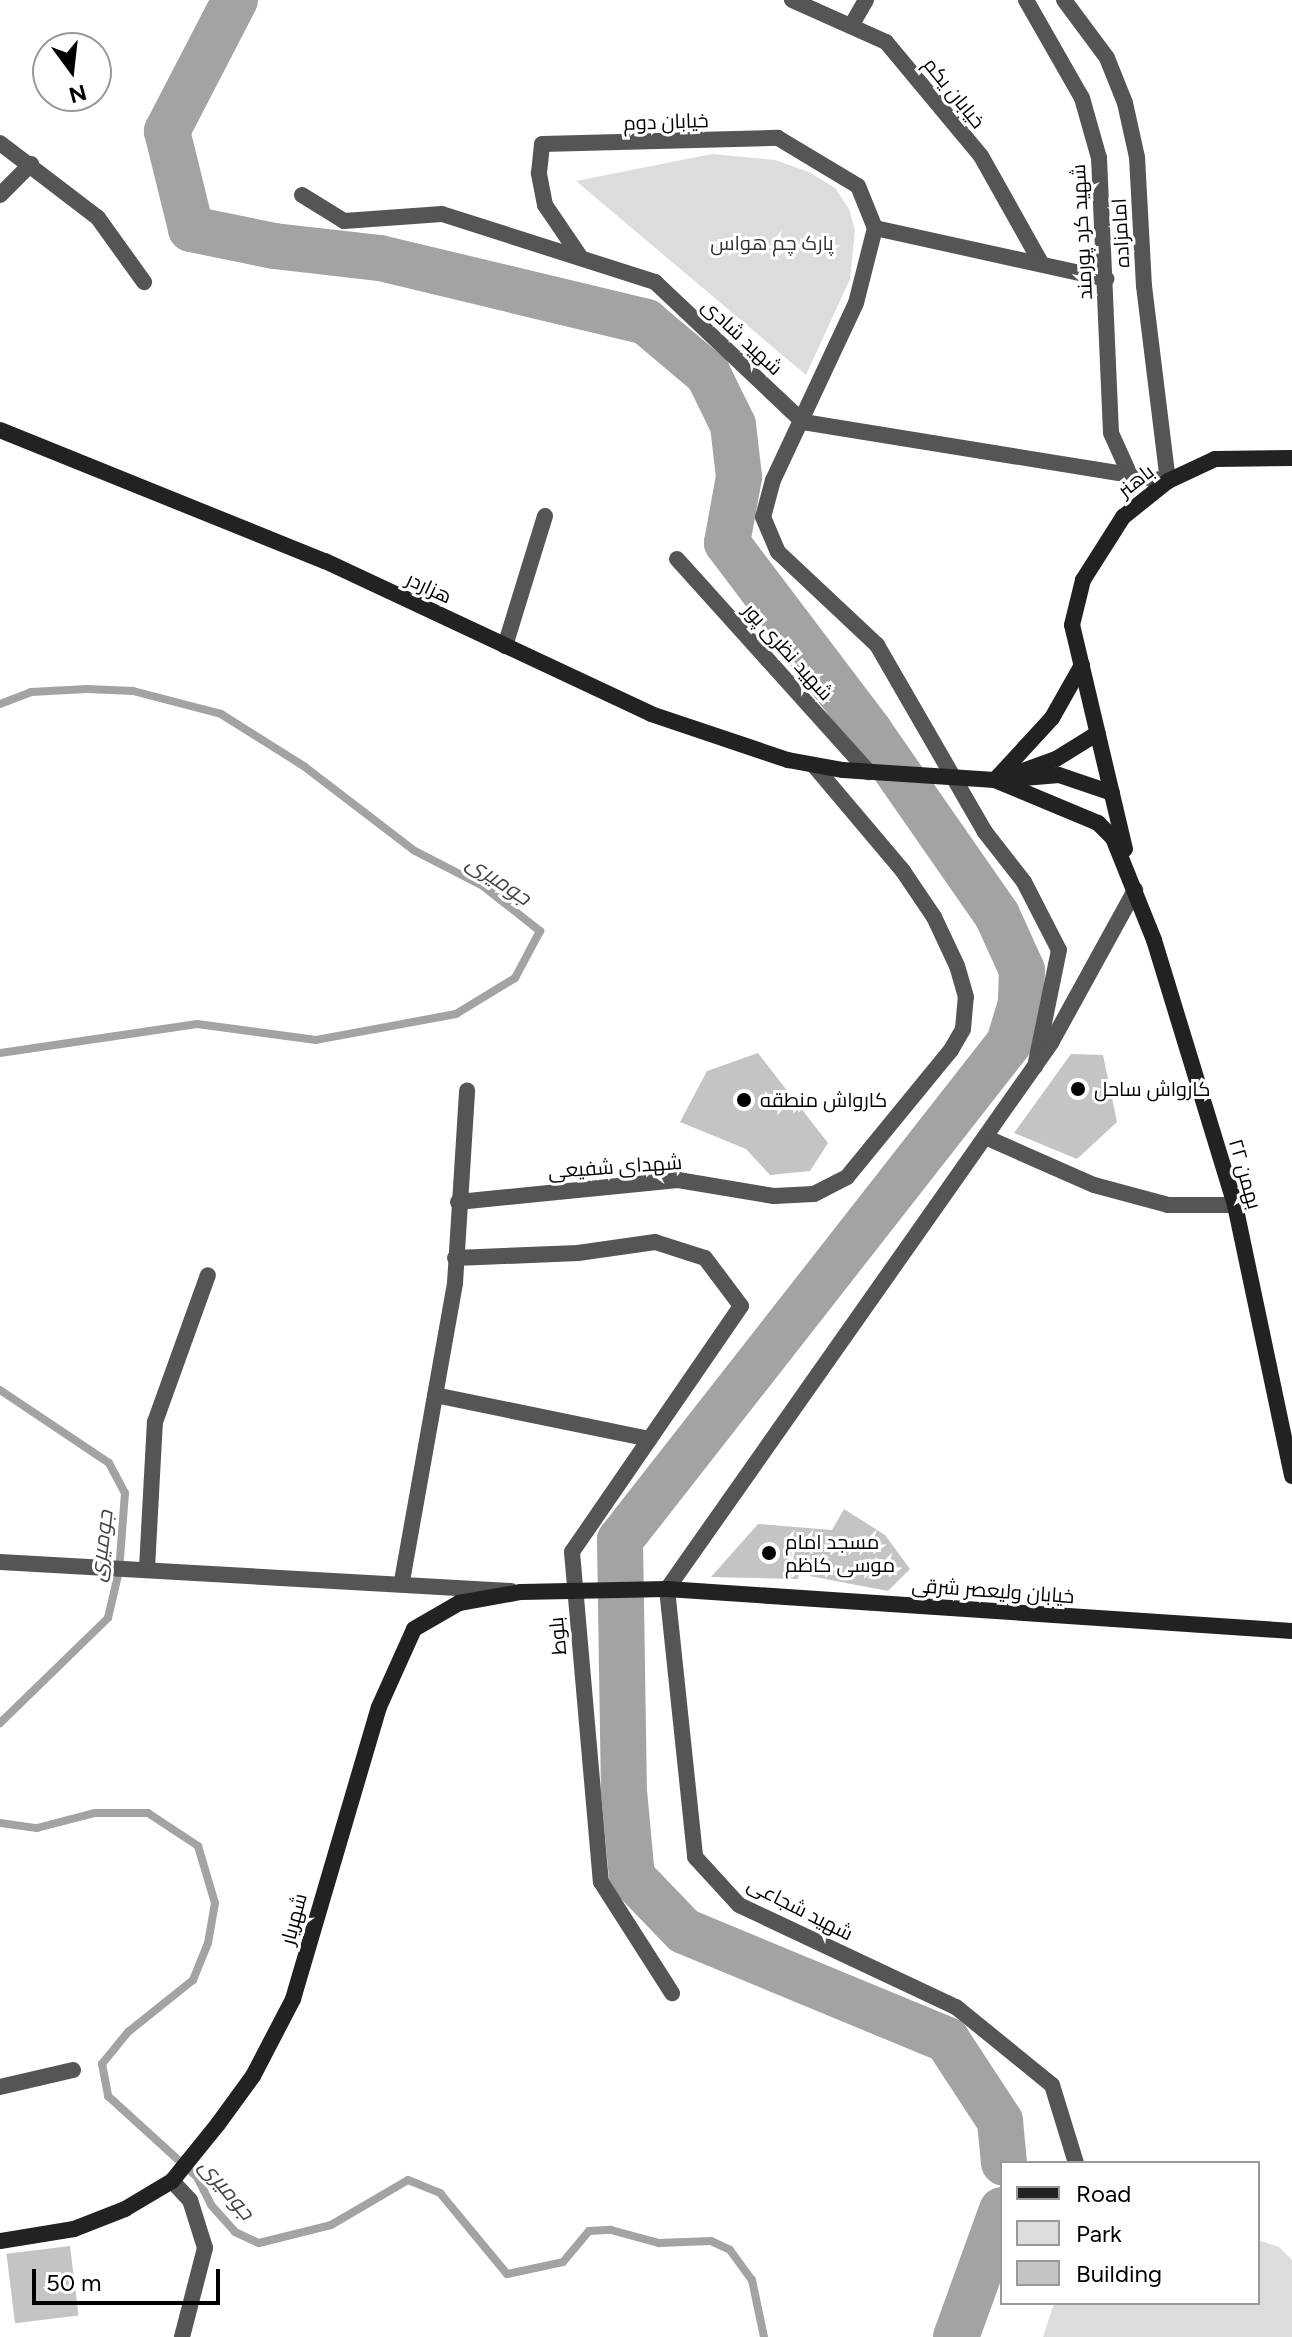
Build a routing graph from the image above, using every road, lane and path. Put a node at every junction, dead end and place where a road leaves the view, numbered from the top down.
1 (792, 0) edge
2 (866, 0) edge
3 (1026, 0) edge
4 (1064, 0) edge
5 (851, 26) junction
6 (0, 143) edge
7 (31, 164) junction
8 (0, 195) edge
9 (302, 195) dead end
10 (875, 228) junction
11 (581, 258) junction
12 (1040, 261) junction
13 (1106, 279) junction
14 (144, 282) dead end
15 (803, 422) junction
16 (0, 430) edge
17 (1292, 458) edge
18 (1130, 475) junction
19 (1168, 481) junction
20 (545, 516) dead end
21 (677, 559) dead end
22 (505, 646) junction
23 (1082, 665) junction
24 (1098, 733) junction
25 (815, 767) junction
26 (869, 772) junction
27 (995, 780) junction
28 (1112, 793) junction
29 (1135, 890) junction
30 (1035, 1067) junction
31 (467, 1090) dead end
32 (985, 1137) junction
33 (458, 1202) junction
34 (1235, 1205) junction
35 (455, 1251) junction
36 (208, 1275) dead end
37 (435, 1395) junction
38 (650, 1439) junction
39 (1292, 1476) edge
40 (0, 1562) edge
41 (147, 1568) junction
42 (402, 1581) junction
43 (667, 1589) junction
44 (574, 1590) junction
45 (521, 1592) junction
46 (1292, 1631) edge
47 (672, 1993) dead end
48 (73, 2070) dead end
49 (0, 2087) edge
50 (1075, 2161) edge
51 (176, 2176) junction
52 (0, 2241) edge
53 (182, 2337) edge

1 - 5 street, خیابان یکم
2 - 5 street
3 - 13 street, شهید کرد پورمند
4 - 19 street, امامزاده
5 - 12 street, خیابان یکم
6 - 7 street
7 - 8 street
7 - 14 street
9 - 11 street, شهید شادی
10 - 11 street, خیابان دوم
10 - 12 street
10 - 15 street
11 - 15 street, شهید شادی
12 - 13 street
13 - 18 street, شهید کرد پورمند
15 - 18 street
15 - 30 street
16 - 22 main road, هزاردر
17 - 19 main road, باهنر
18 - 19 street
19 - 23 main road, باهنر
20 - 22 street
21 - 26 street, شهید نظری پور
22 - 25 main road, هزاردر
23 - 24 main road
23 - 27 main road
24 - 27 main road
24 - 28 main road
25 - 26 main road, هزاردر, bridge
25 - 33 street, شهدای شفیعی
26 - 27 main road, هزاردر, bridge
27 - 28 main road
27 - 29 main road
28 - 29 main road
29 - 30 street
29 - 34 main road, ۲۲ بهمن
30 - 32 street
31 - 33 street
32 - 34 street
32 - 43 street
33 - 35 street
34 - 39 main road, ۲۲ بهمن
35 - 37 street
35 - 38 street, بلوط
36 - 41 street
37 - 38 street
37 - 42 street
38 - 44 street, بلوط
40 - 41 street
41 - 42 street
42 - 45 street
43 - 44 main road, خیابان ولیعصر شرقی
43 - 46 main road, خیابان ولیعصر شرقی
43 - 50 street, شهید شجاعی
44 - 45 main road, شهریار
44 - 47 street, بلوط
45 - 51 main road, شهریار
48 - 49 street
51 - 52 main road, شهریار
51 - 53 street

